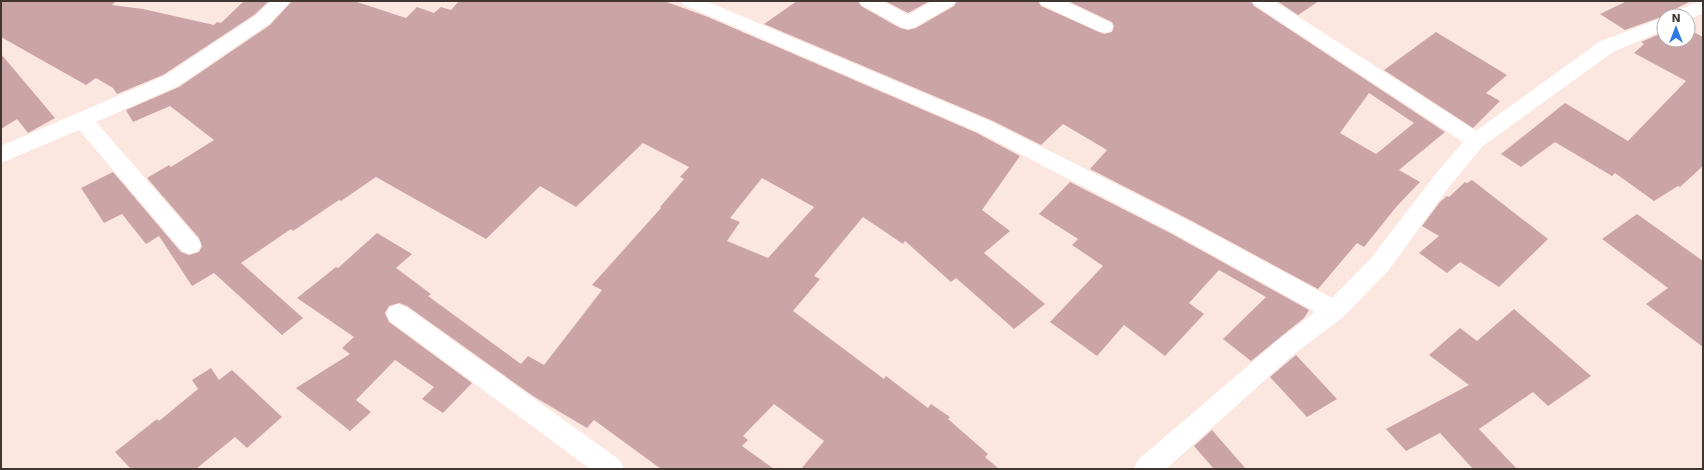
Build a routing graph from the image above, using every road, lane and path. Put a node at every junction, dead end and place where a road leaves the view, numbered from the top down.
1 (282, 1) edge
2 (690, 1) edge
3 (868, 1) edge
4 (947, 1) edge
5 (1048, 1) edge
6 (1262, 1) edge
7 (1656, 26) edge
8 (1104, 27) dead end
9 (82, 120) junction
10 (1476, 141) junction
11 (1, 155) edge
12 (190, 245) dead end
13 (1334, 311) junction
14 (398, 314) dead end
15 (611, 469) edge
16 (1147, 469) edge

1 - 9 street
2 - 13 street
3 - 4 street
5 - 8 street
6 - 10 street
7 - 10 street
9 - 11 street
9 - 12 street
10 - 13 street
13 - 16 street
14 - 15 street

